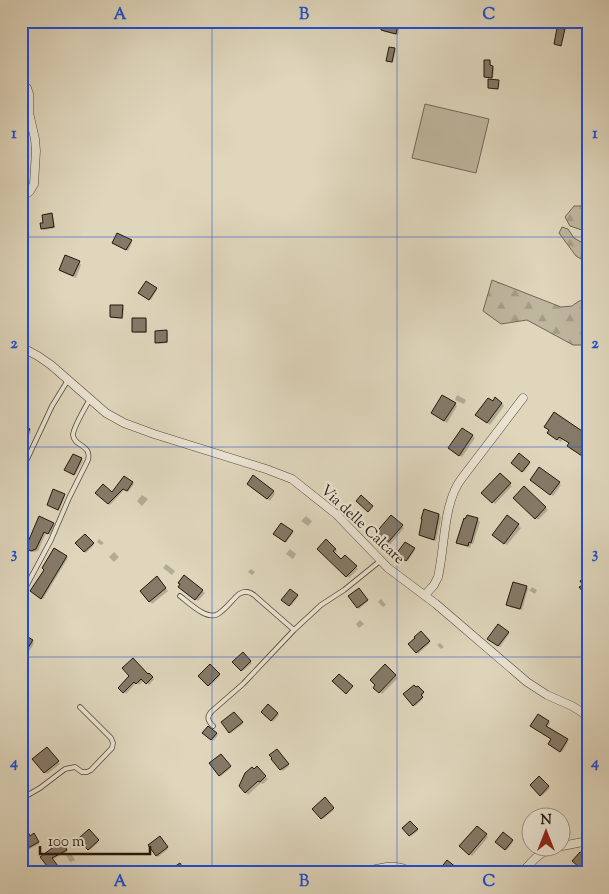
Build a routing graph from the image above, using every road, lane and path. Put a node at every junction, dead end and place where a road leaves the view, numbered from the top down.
1 (21, 84) edge
2 (21, 198) edge
3 (21, 347) edge
4 (68, 380) junction
5 (523, 398) dead end
6 (90, 399) junction
7 (21, 472) edge
8 (380, 561) junction
9 (425, 595) junction
10 (21, 596) edge
11 (180, 596) dead end
12 (294, 630) junction
13 (80, 707) dead end
14 (588, 716) edge
15 (213, 726) dead end
16 (21, 799) edge
17 (588, 841) edge
18 (572, 844) edge
19 (538, 856) edge
20 (307, 873) edge
21 (324, 873) edge
22 (359, 873) edge
23 (412, 873) edge
24 (522, 873) edge

1 - 2 street
3 - 4 street, Via delle Calcare
4 - 6 street, Via delle Calcare
4 - 7 lane
5 - 9 street
6 - 8 street, Via delle Calcare
6 - 10 lane
8 - 9 street, Via delle Calcare
8 - 12 lane
9 - 14 street, Via delle Calcare
11 - 12 lane
12 - 15 lane
13 - 16 lane
17 - 18 street
19 - 24 street
20 - 21 street
22 - 23 street

